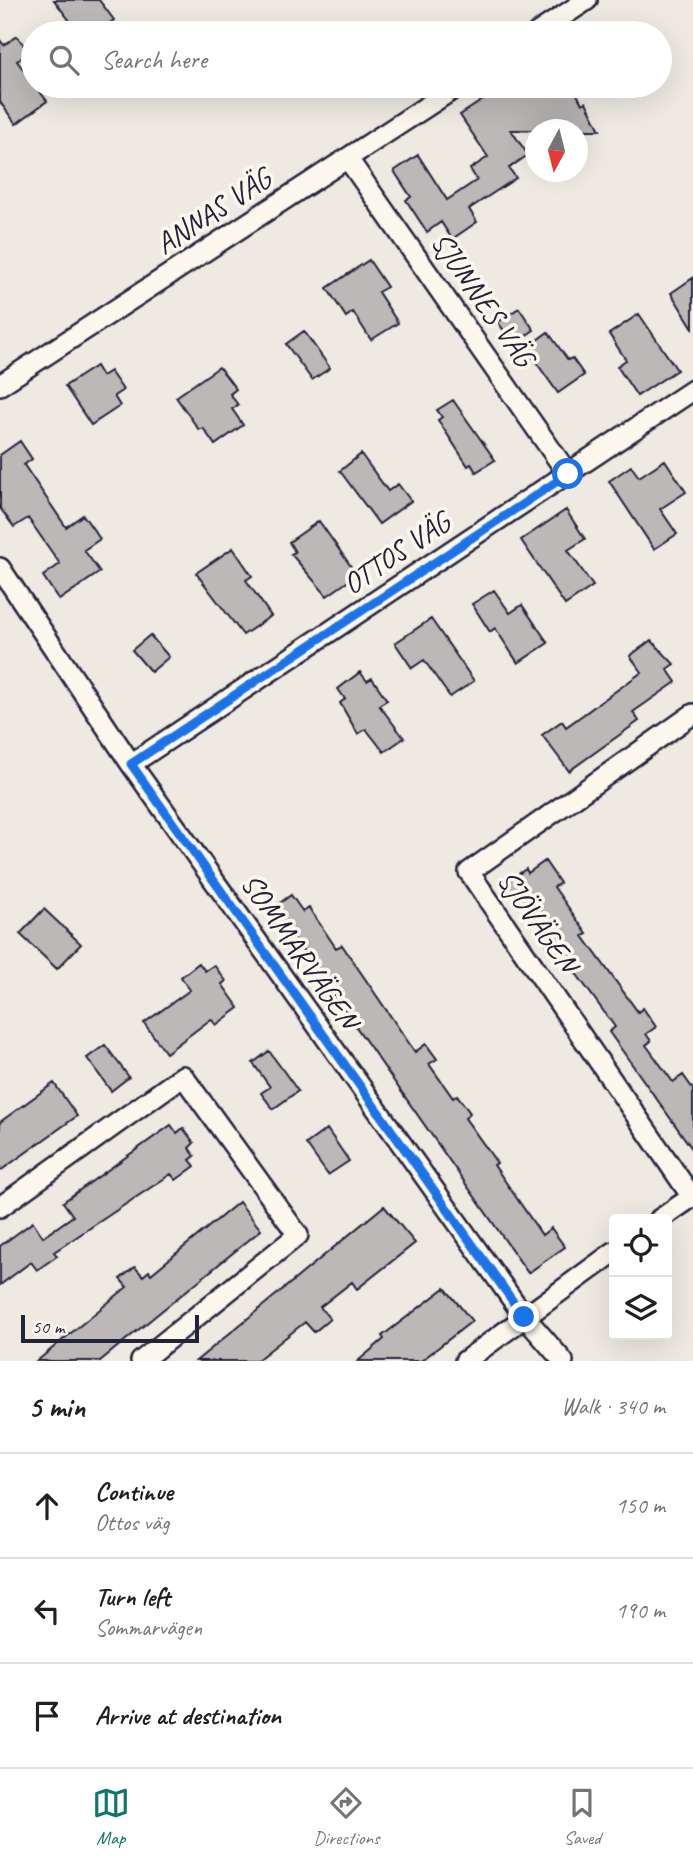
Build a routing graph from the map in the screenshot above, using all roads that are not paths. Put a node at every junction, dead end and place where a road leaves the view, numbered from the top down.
1 (587, 0) edge
2 (555, 21) edge
3 (440, 98) edge
4 (348, 159) junction
5 (0, 385) edge
6 (693, 390) edge
7 (568, 474) junction
8 (0, 568) edge
9 (693, 714) edge
10 (131, 764) junction
11 (0, 1207) edge
12 (667, 1214) edge
13 (609, 1256) edge
14 (524, 1317) junction
15 (141, 1361) edge
16 (465, 1361) edge
17 (563, 1361) edge

1 - 2 street
3 - 4 street, ANNAS VÄG
4 - 5 street, ANNAS VÄG
4 - 7 street, SJUNNES VÄG
6 - 7 street, OTTOS VÄG
7 - 10 street, OTTOS VÄG
8 - 10 street, SOMMARVÄGEN
9 - 12 street, SJÖVÄGEN
10 - 14 street, SOMMARVÄGEN
11 - 15 street
13 - 14 street
14 - 16 street
14 - 17 street, SOMMARVÄGEN

